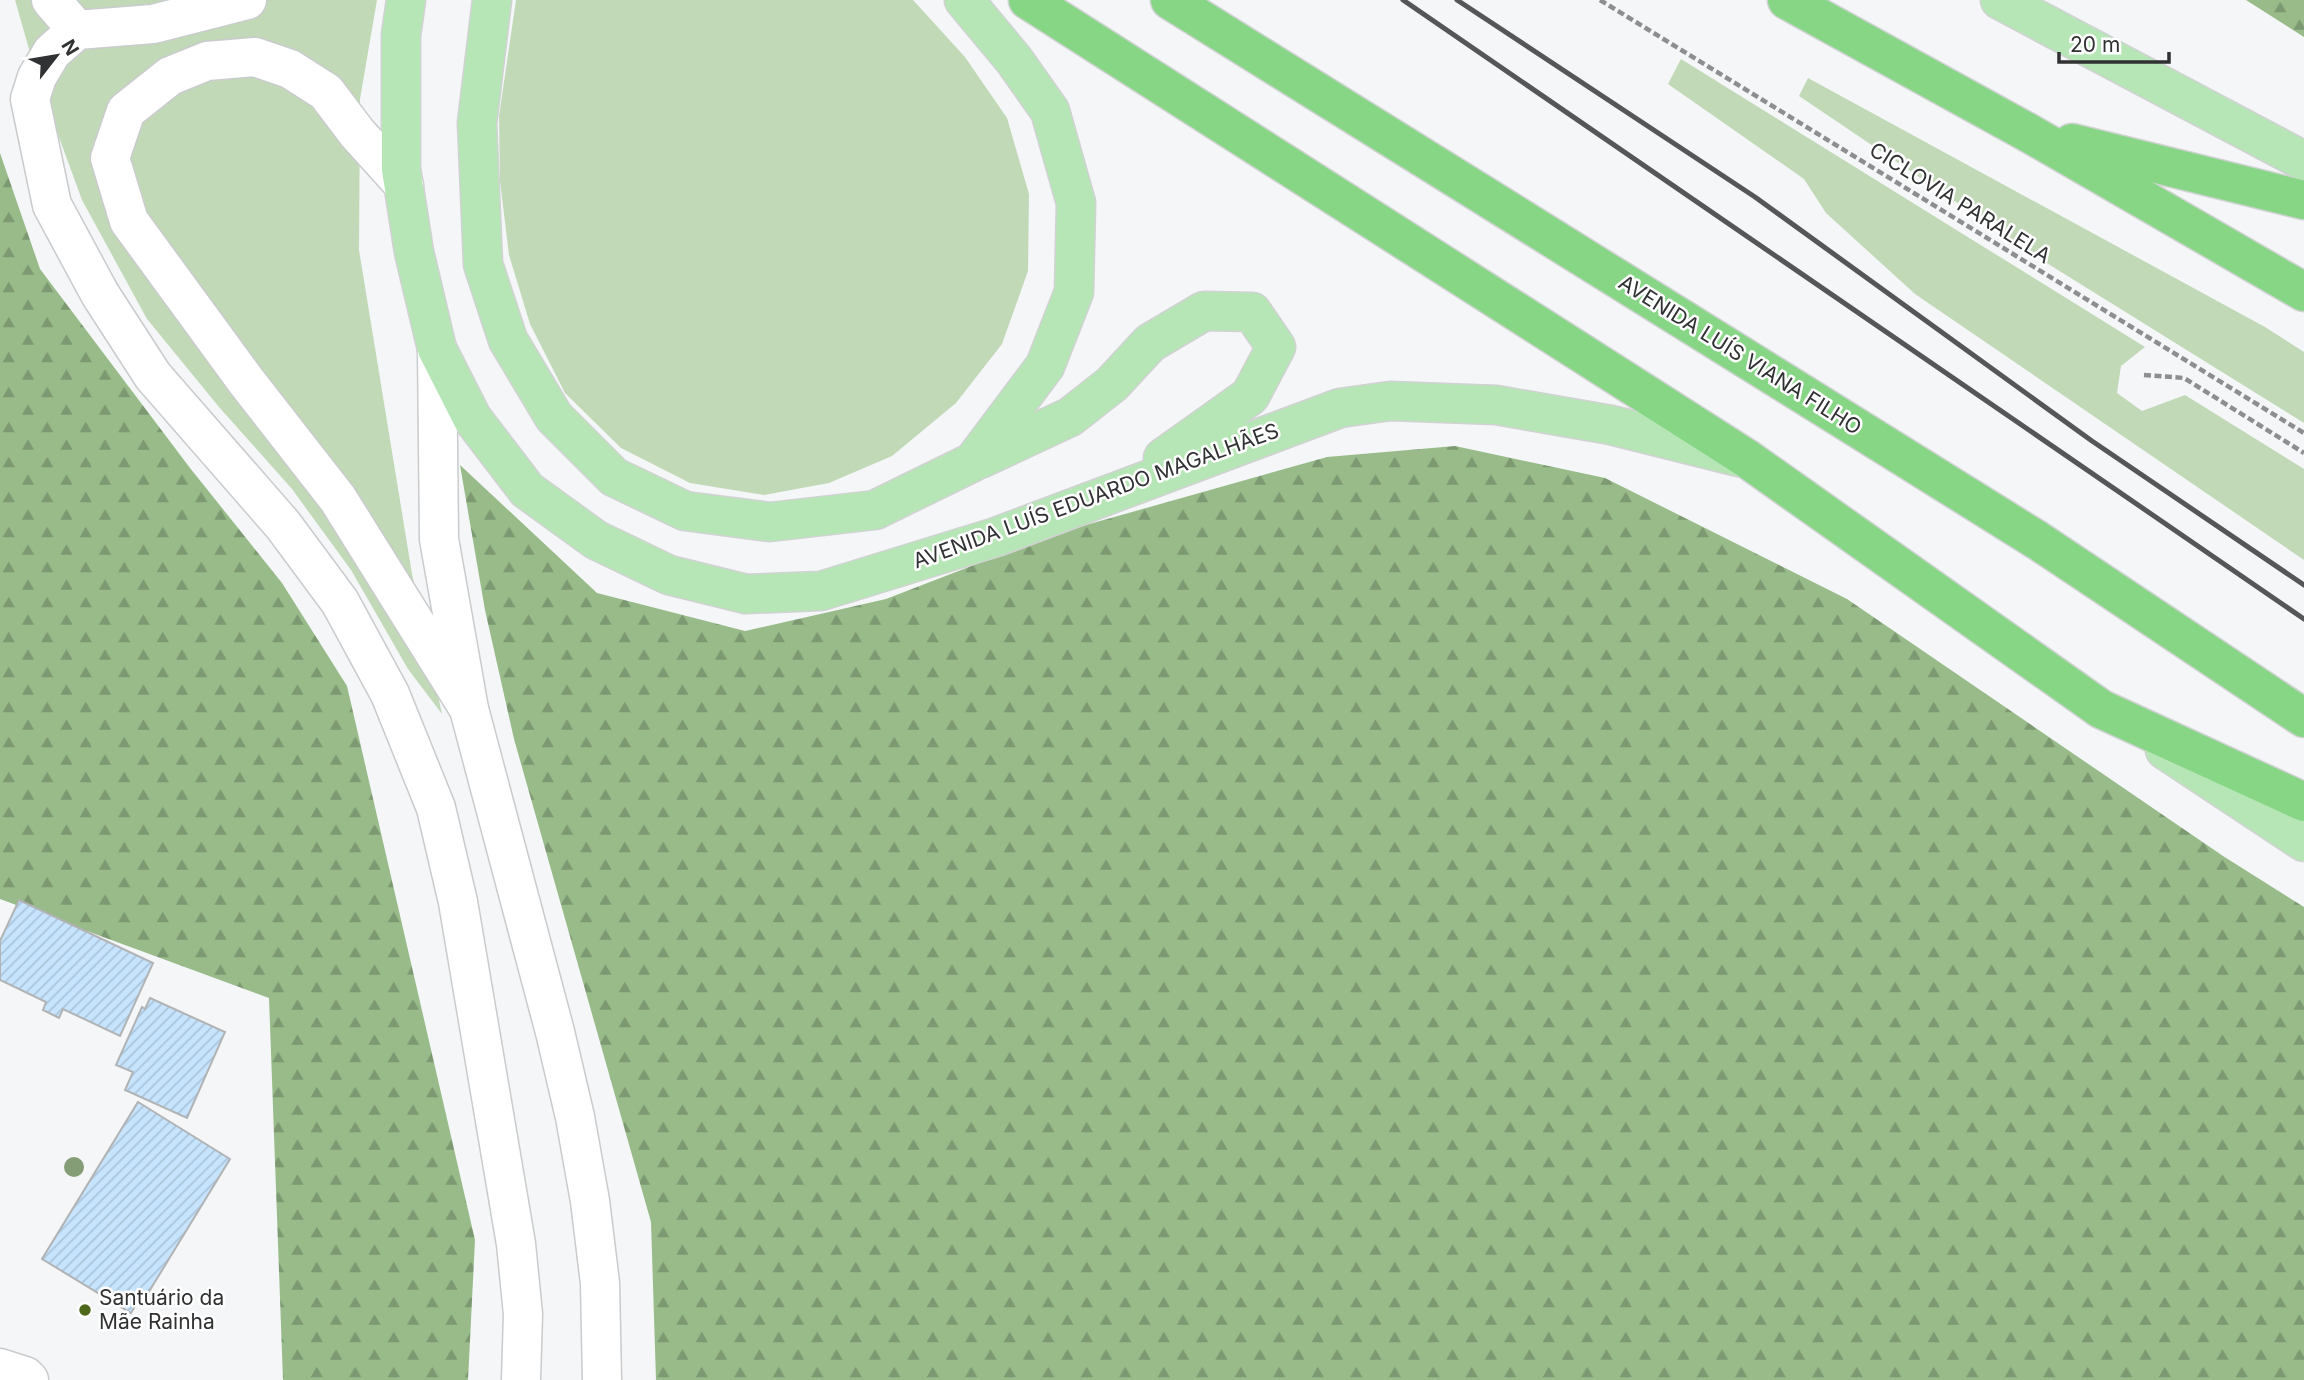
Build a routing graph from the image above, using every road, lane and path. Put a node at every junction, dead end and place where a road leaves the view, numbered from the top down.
1 (51, 0) edge
2 (247, 0) edge
3 (406, 0) edge
4 (492, 0) edge
5 (964, 0) edge
6 (1028, 0) edge
7 (1170, 0) edge
8 (1600, 0) edge
9 (1787, 0) edge
10 (2000, 0) edge
11 (77, 30) junction
12 (2027, 132) junction
13 (2304, 161) edge
14 (404, 185) junction
15 (2304, 200) edge
16 (2304, 292) edge
17 (438, 349) junction
18 (2144, 375) dead end
19 (2304, 433) edge
20 (2304, 453) edge
21 (1746, 458) junction
22 (973, 462) junction
23 (1121, 488) junction
24 (469, 709) junction
25 (2101, 709) junction
26 (2304, 718) edge
27 (2304, 802) edge
28 (2304, 842) edge
29 (0, 1368) edge
30 (29, 1380) edge
31 (521, 1380) edge
32 (602, 1380) edge

1 - 11 street
2 - 11 street
3 - 14 main road, AVENIDA LUÍS EDUARDO MAGALHÃES
4 - 22 main road
5 - 22 main road
6 - 21 highway
7 - 26 highway, AVENIDA LUÍS VIANA FILHO
8 - 19 path, CICLOVIA PARALELA
9 - 12 highway
10 - 13 main road
11 - 31 street
12 - 15 highway
12 - 16 highway
14 - 17 main road, AVENIDA LUÍS EDUARDO MAGALHÃES
14 - 24 street
17 - 23 main road, AVENIDA LUÍS EDUARDO MAGALHÃES
17 - 24 street
18 - 20 path
21 - 23 main road, AVENIDA LUÍS EDUARDO MAGALHÃES
21 - 25 highway
22 - 23 main road
24 - 32 street
25 - 27 highway
25 - 28 main road
29 - 30 street

